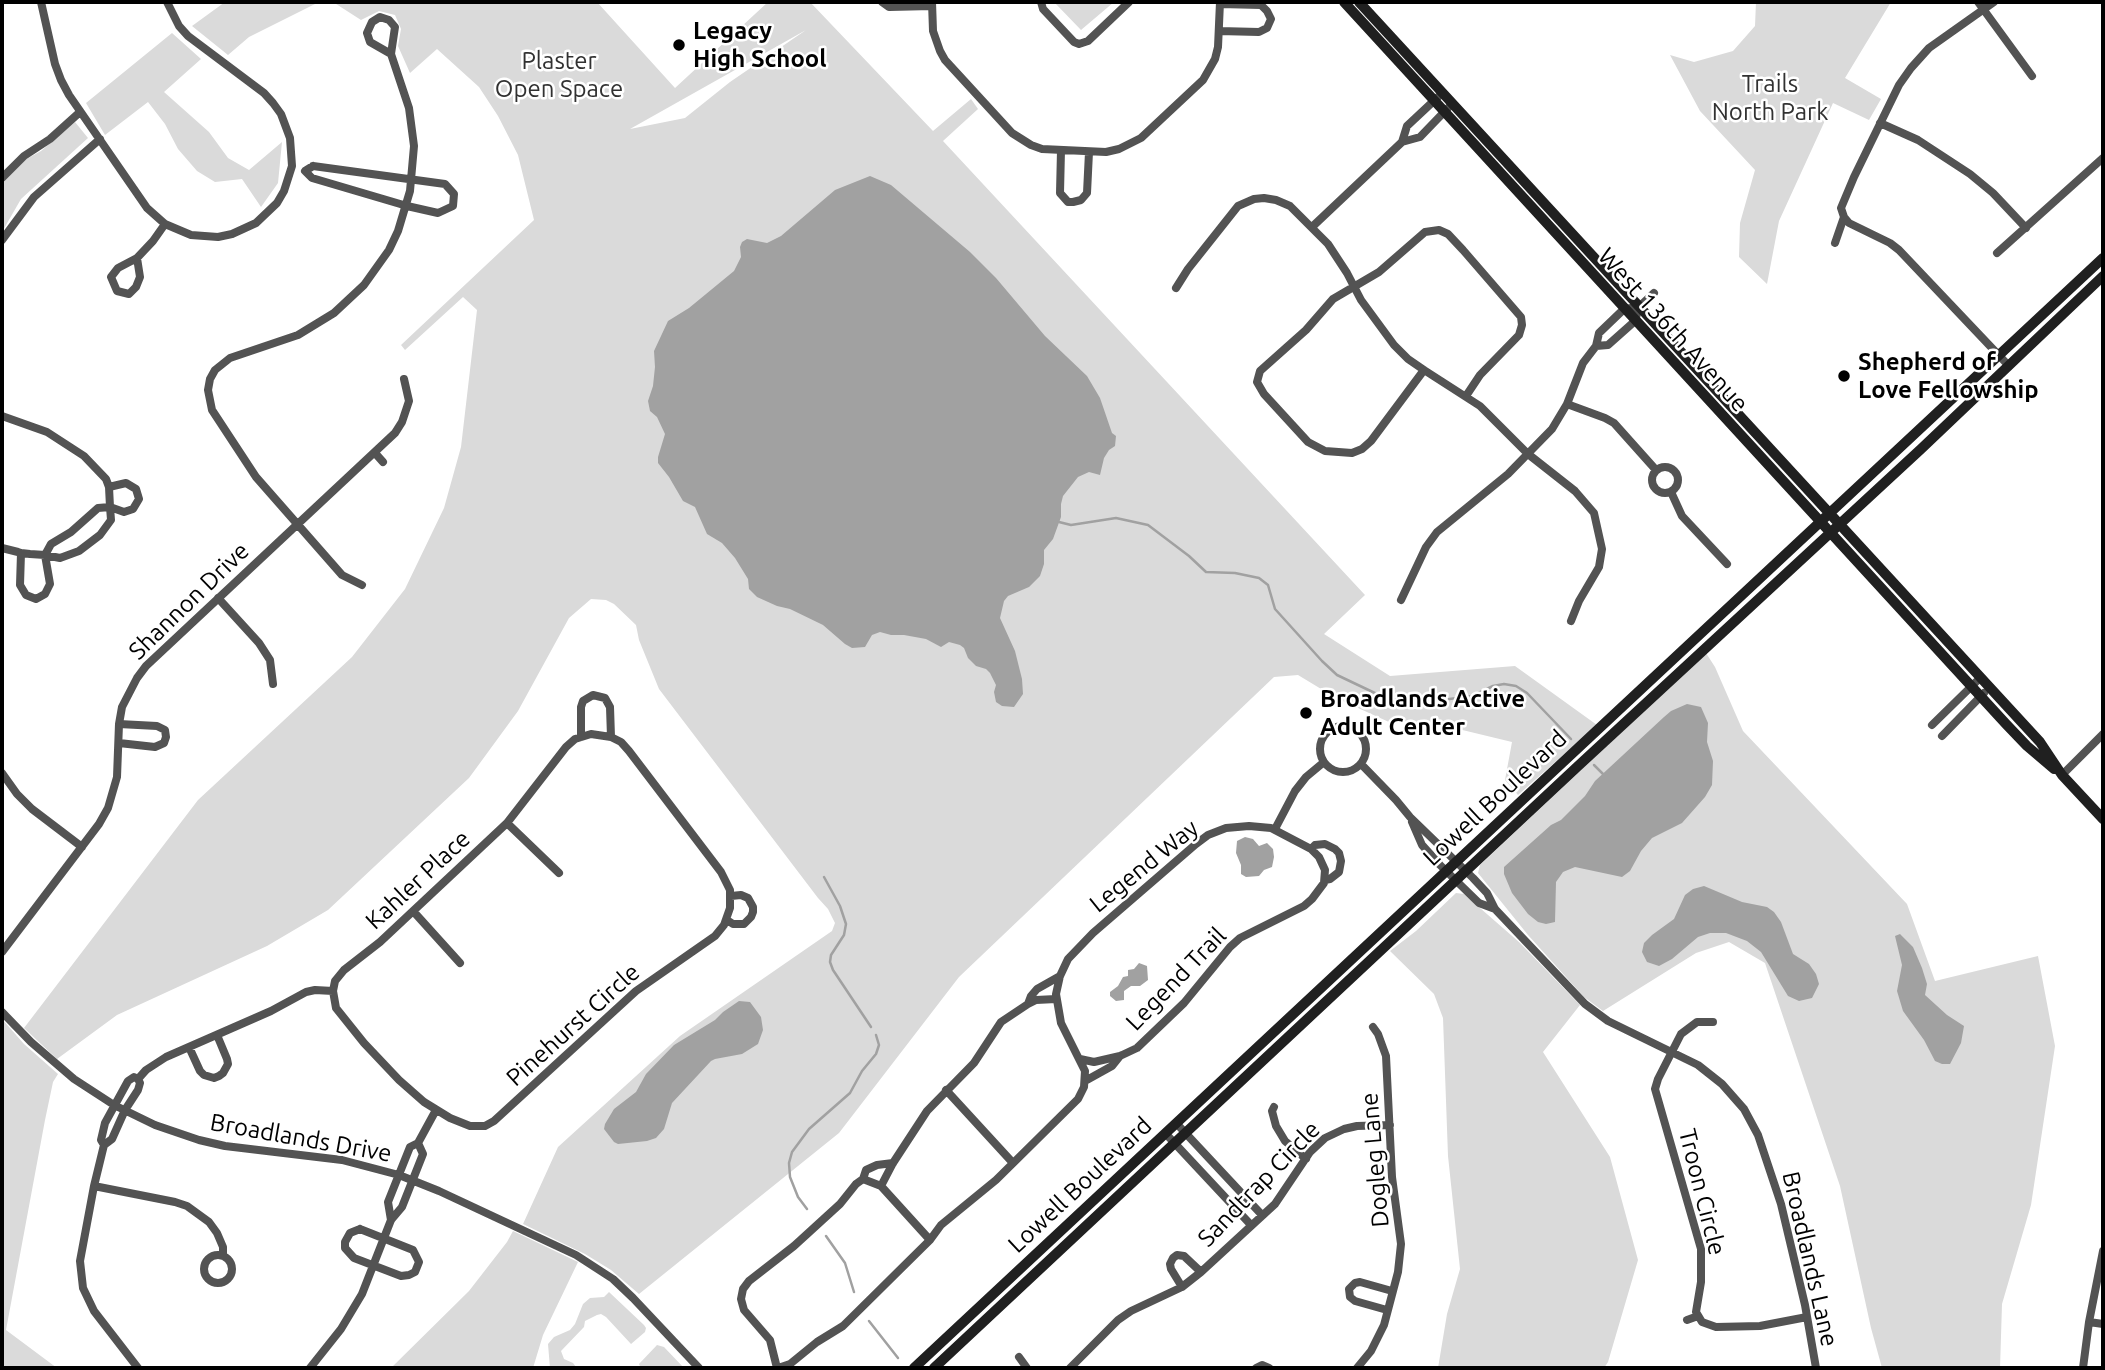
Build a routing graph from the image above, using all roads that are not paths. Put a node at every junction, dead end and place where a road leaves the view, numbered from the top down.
1 (41, 2) edge
2 (167, 2) edge
3 (882, 2) edge
4 (1041, 2) edge
5 (1129, 2) edge
6 (1344, 2) edge
7 (1359, 2) edge
8 (1994, 2) edge
9 (1220, 3) edge
10 (932, 4) edge
11 (1981, 6) edge
12 (1219, 31) junction
13 (391, 54) junction
14 (2032, 76) dead end
15 (1438, 96) junction
16 (1449, 108) junction
17 (80, 112) junction
18 (1880, 123) junction
19 (100, 139) junction
20 (1402, 142) junction
21 (1061, 150) junction
22 (1088, 152) junction
23 (2103, 158) edge
24 (292, 166) junction
25 (305, 171) junction
26 (354, 172) junction
27 (2, 178) edge
28 (412, 180) junction
29 (350, 189) junction
30 (407, 206) junction
31 (1844, 218) junction
32 (165, 224) junction
33 (1311, 227) junction
34 (2026, 228) junction
35 (2, 240) edge
36 (1835, 243) dead end
37 (1997, 253) dead end
38 (137, 258) junction
39 (2103, 258) edge
40 (2103, 276) edge
41 (1354, 286) junction
42 (1176, 288) dead end
43 (1654, 293) dead end
44 (1639, 307) junction
45 (1624, 309) junction
46 (1635, 321) junction
47 (1596, 346) junction
48 (1999, 356) junction
49 (2009, 366) junction
50 (1424, 370) junction
51 (404, 379) dead end
52 (1466, 396) junction
53 (1567, 404) junction
54 (2, 416) edge
55 (374, 453) junction
56 (1528, 454) junction
57 (383, 461) dead end
58 (1656, 470) junction
59 (109, 488) junction
60 (1671, 492) junction
61 (110, 507) junction
62 (1830, 514) junction
63 (1820, 523) junction
64 (297, 524) junction
65 (1840, 524) junction
66 (1830, 533) junction
67 (2, 548) edge
68 (21, 552) junction
69 (45, 555) junction
70 (1727, 564) dead end
71 (362, 585) dead end
72 (218, 598) junction
73 (1401, 600) dead end
74 (1571, 621) dead end
75 (1976, 682) junction
76 (273, 684) dead end
77 (1986, 692) junction
78 (119, 724) junction
79 (1932, 725) dead end
80 (2103, 734) edge
81 (1942, 736) dead end
82 (581, 737) junction
83 (611, 737) junction
84 (119, 743) junction
85 (1324, 762) junction
86 (1361, 764) junction
87 (2, 773) edge
88 (2062, 775) junction
89 (1410, 817) junction
90 (2103, 819) edge
91 (507, 823) junction
92 (1275, 829) junction
93 (82, 847) junction
94 (1311, 849) junction
95 (1457, 862) junction
96 (1447, 871) junction
97 (1466, 871) junction
98 (559, 873) dead end
99 (1325, 880) junction
100 (1456, 880) junction
101 (731, 896) junction
102 (1495, 909) junction
103 (413, 911) junction
104 (727, 920) junction
105 (2, 952) edge
106 (460, 962) dead end
107 (1060, 976) junction
108 (333, 991) junction
109 (1056, 999) junction
110 (1028, 1003) junction
111 (2, 1012) edge
112 (1713, 1022) dead end
113 (1373, 1027) dead end
114 (217, 1035) junction
115 (190, 1047) junction
116 (1671, 1051) junction
117 (1120, 1056) junction
118 (1080, 1059) junction
119 (138, 1079) junction
120 (1085, 1081) junction
121 (946, 1090) junction
122 (114, 1105) junction
123 (1273, 1107) dead end
124 (125, 1110) junction
125 (436, 1110) junction
126 (1177, 1124) junction
127 (1390, 1125) junction
128 (1186, 1133) junction
129 (1166, 1134) junction
130 (418, 1143) junction
131 (1175, 1143) junction
132 (104, 1145) junction
133 (1306, 1159) junction
134 (892, 1163) junction
135 (1013, 1163) junction
136 (399, 1175) junction
137 (863, 1179) junction
138 (412, 1180) junction
139 (94, 1186) junction
140 (881, 1186) junction
141 (1262, 1214) junction
142 (391, 1220) junction
143 (1251, 1225) junction
144 (383, 1237) junction
145 (930, 1240) junction
146 (2103, 1251) edge
147 (223, 1255) dead end
148 (373, 1265) junction
149 (1201, 1272) junction
150 (1182, 1287) junction
151 (1392, 1291) junction
152 (1387, 1310) junction
153 (1698, 1316) junction
154 (1807, 1317) junction
155 (1687, 1320) dead end
156 (2089, 1322) junction
157 (2103, 1324) edge
158 (1019, 1357) dead end
159 (138, 1368) edge
160 (310, 1368) edge
161 (699, 1368) edge
162 (777, 1368) edge
163 (914, 1368) edge
164 (934, 1368) edge
165 (1027, 1368) edge
166 (1070, 1368) edge
167 (1256, 1368) edge
168 (1269, 1368) edge
169 (1357, 1368) edge
170 (1816, 1368) edge
171 (2083, 1368) edge

1 - 17 street
2 - 24 street
3 - 10 street
4 - 5 street
6 - 15 main road, West 136th Avenue
7 - 15 main road, West 136th Avenue
8 - 11 street
9 - 12 street
9 - 12 street
10 - 21 street
11 - 14 street
11 - 18 street
12 - 22 street
13 - 13 street
13 - 28 street
15 - 16 main road, West 136th Avenue
15 - 20 street
16 - 20 street
16 - 44 main road, West 136th Avenue
16 - 45 main road, West 136th Avenue
17 - 19 street
17 - 27 street
18 - 31 street
18 - 34 street
19 - 32 street
19 - 35 street
20 - 33 street
21 - 22 street
21 - 22 street
23 - 34 street
24 - 25 street
24 - 32 street
25 - 26 street
25 - 29 street
26 - 28 street
26 - 29 street
28 - 30 street
28 - 30 street
29 - 30 street
30 - 64 street
31 - 36 street
31 - 48 street
32 - 38 street
33 - 41 street
33 - 42 street
34 - 37 street
38 - 38 street
39 - 48 main road, Lowell Boulevard
40 - 49 main road, Lowell Boulevard
41 - 50 street
41 - 50 street
41 - 52 street
43 - 44 street
44 - 45 street
44 - 46 street
44 - 62 main road, West 136th Avenue
45 - 46 main road, West 136th Avenue
45 - 47 street
46 - 47 street
46 - 63 main road, West 136th Avenue
47 - 53 street
48 - 49 street
48 - 62 main road, Lowell Boulevard
49 - 65 main road, Lowell Boulevard
50 - 52 street
51 - 55 street, Shannon Drive
52 - 56 street
53 - 56 street
53 - 58 street
54 - 59 street
55 - 57 street
55 - 64 street, Shannon Drive
56 - 73 street
56 - 74 street
58 - 60 street
58 - 60 street
59 - 61 street
59 - 61 street
60 - 70 street
61 - 69 street
61 - 69 street
62 - 63 main road, Lowell Boulevard
62 - 65 main road, West 136th Avenue
63 - 66 main road, West 136th Avenue
63 - 95 main road, Lowell Boulevard
64 - 71 street
64 - 72 street, Shannon Drive
65 - 66 main road, Lowell Boulevard
65 - 75 main road, West 136th Avenue
66 - 75 main road, West 136th Avenue
66 - 97 main road, Lowell Boulevard
67 - 68 street
68 - 69 street
68 - 69 street
72 - 76 street
72 - 78 street, Shannon Drive
75 - 77 main road, West 136th Avenue
75 - 79 street
77 - 81 street
77 - 88 main road, West 136th Avenue
78 - 84 street, Shannon Drive
78 - 84 street
80 - 88 street
82 - 83 street
82 - 83 street
82 - 91 street, Kahler Place
83 - 101 street, Pinehurst Circle
84 - 93 street, Shannon Drive
85 - 86 street
85 - 86 street
85 - 92 street
86 - 89 street, Broadlands Lane
87 - 93 street
88 - 90 main road, West 136th Avenue
89 - 95 street, Broadlands Lane
89 - 96 street, Broadlands Lane
91 - 98 street
91 - 103 street, Kahler Place
92 - 94 street, Legend Trail
92 - 107 street, Legend Way
93 - 105 street, Shannon Drive
94 - 99 street
94 - 99 street, Legend Trail
95 - 96 main road, Lowell Boulevard
95 - 97 street, Broadlands Lane
96 - 100 street, Broadlands Lane
96 - 126 main road, Lowell Boulevard
97 - 100 main road, Lowell Boulevard
97 - 102 street, Broadlands Lane
99 - 117 street, Legend Trail
100 - 102 street, Broadlands Lane
100 - 128 main road, Lowell Boulevard
101 - 104 street
101 - 104 street, Pinehurst Circle
102 - 116 street, Broadlands Lane
103 - 106 street
103 - 108 street, Kahler Place
104 - 125 street, Pinehurst Circle
107 - 109 street, Legend Way
107 - 110 street, Legend Way
108 - 114 street
108 - 125 street, Pinehurst Circle
109 - 110 street, Legend Way
109 - 118 street, Legend Way
110 - 121 street, Legend Way
111 - 122 street, Broadlands Drive
112 - 116 street, Troon Circle
113 - 127 street, Dogleg Lane
114 - 115 street
114 - 115 street
115 - 119 street
116 - 153 street, Troon Circle
116 - 154 street, Broadlands Lane
117 - 118 street, Legend Trail
117 - 120 street, Legend Trail
118 - 120 street
119 - 122 street
119 - 124 street
120 - 135 street, Legend Trail
121 - 134 street, Legend Way
121 - 135 street
122 - 124 street, Broadlands Drive
122 - 132 street
123 - 133 street
124 - 132 street
124 - 136 street, Broadlands Drive
125 - 130 street
126 - 128 street
126 - 129 main road, Lowell Boulevard
127 - 133 street, Sandtrap Circle
127 - 151 street, Dogleg Lane
128 - 131 main road, Lowell Boulevard
128 - 141 street
129 - 131 street
129 - 163 main road, Lowell Boulevard
130 - 136 street
130 - 138 street
131 - 143 street
131 - 164 main road, Lowell Boulevard
132 - 139 street
133 - 141 street, Sandtrap Circle
134 - 137 street, Legend Way
134 - 140 street, Legend Way
135 - 145 street, Legend Trail
136 - 138 street, Broadlands Drive
136 - 142 street
137 - 140 street
137 - 162 street, Legend Way
138 - 142 street
138 - 161 street, Broadlands Drive
139 - 147 street
139 - 159 street
140 - 145 street
141 - 143 street, Sandtrap Circle
142 - 144 street
143 - 149 street, Sandtrap Circle
144 - 148 street
144 - 148 street
144 - 148 street
145 - 162 street, Legend Trail
146 - 156 street
148 - 160 street
149 - 150 street, Sandtrap Circle
149 - 150 street, Sandtrap Circle
150 - 166 street, Sandtrap Circle
151 - 152 street, Dogleg Lane
151 - 152 street
152 - 169 street, Dogleg Lane
153 - 154 street
153 - 155 street
154 - 170 street, Broadlands Lane
156 - 157 street
156 - 171 street
158 - 165 street
167 - 168 street

